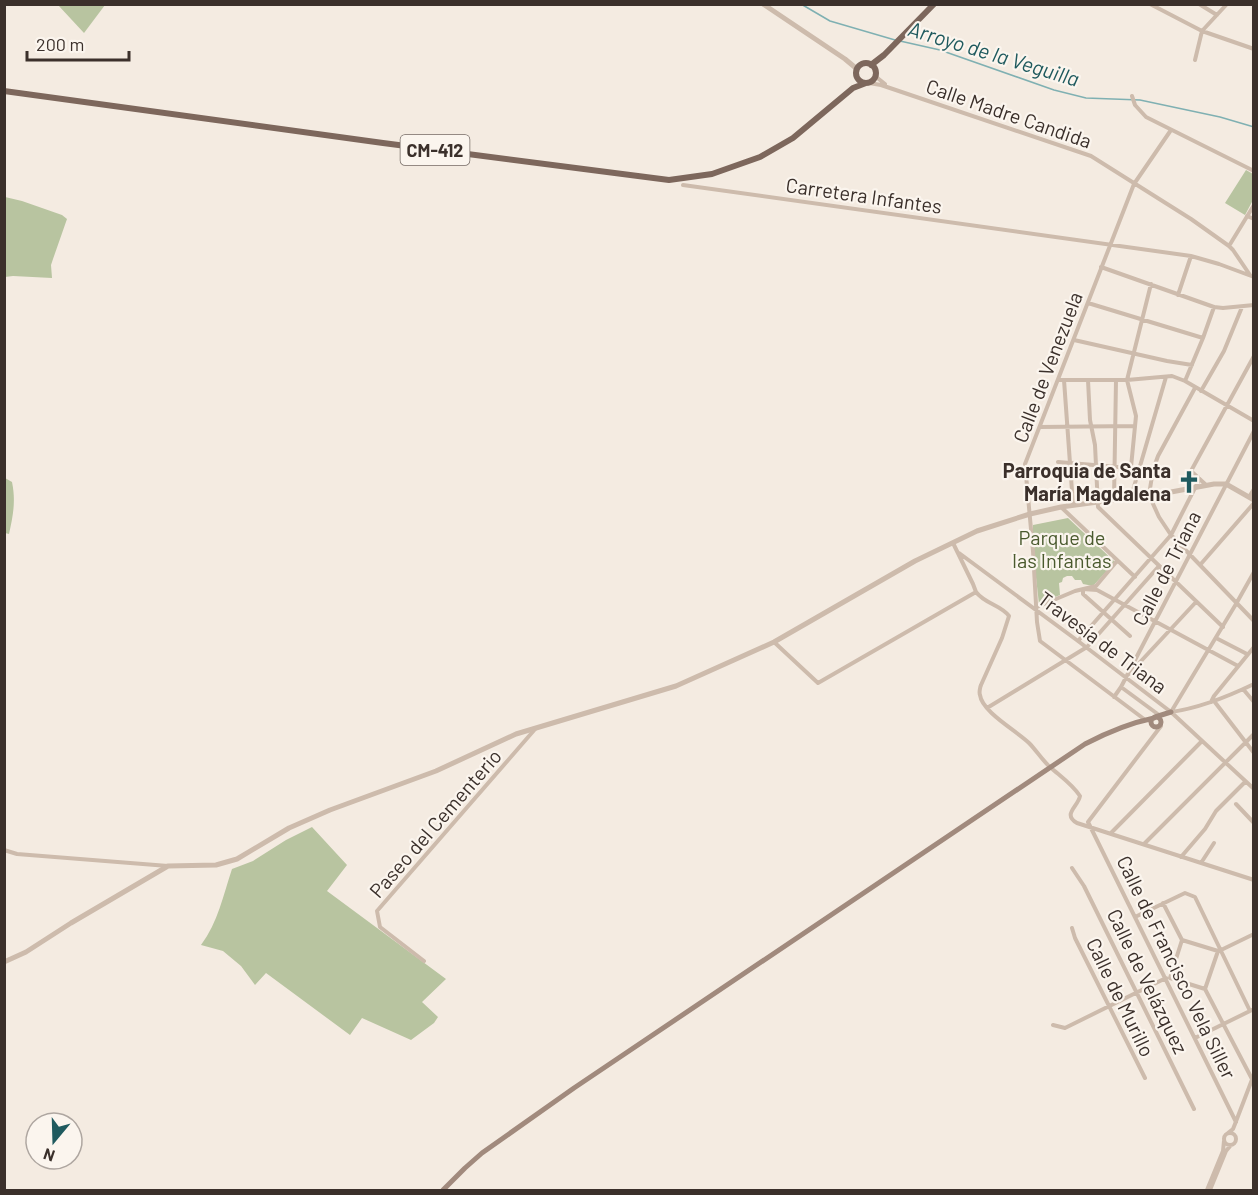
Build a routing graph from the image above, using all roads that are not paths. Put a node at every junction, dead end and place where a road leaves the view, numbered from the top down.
1 (763, 4) edge
2 (934, 4) edge
3 (1150, 4) edge
4 (1199, 4) edge
5 (1227, 4) edge
6 (1217, 15) junction
7 (1202, 31) junction
8 (1254, 49) edge
9 (1196, 60) dead end
10 (874, 71) junction
11 (856, 73) junction
12 (867, 83) junction
13 (896, 90) junction
14 (4, 91) edge
15 (843, 95) junction
16 (1133, 98) dead end
17 (1171, 130) junction
18 (1254, 171) edge
19 (1134, 183) junction
20 (683, 185) dead end
21 (1254, 205) edge
22 (1247, 216) junction
23 (1254, 219) edge
24 (1110, 244) junction
25 (1229, 246) junction
26 (1191, 256) junction
27 (1101, 267) junction
28 (1252, 277) edge
29 (1151, 284) junction
30 (1178, 295) junction
31 (1088, 303) junction
32 (1254, 305) edge
33 (1242, 307) junction
34 (1214, 308) junction
35 (1142, 319) junction
36 (1203, 338) junction
37 (1074, 340) junction
38 (1134, 353) junction
39 (1254, 356) edge
40 (1192, 365) junction
41 (1166, 376) junction
42 (1061, 380) junction
43 (1088, 380) junction
44 (1116, 380) junction
45 (1128, 380) junction
46 (1185, 381) junction
47 (1195, 388) junction
48 (1201, 391) junction
49 (1226, 406) junction
50 (1254, 421) edge
51 (1135, 426) junction
52 (1040, 427) junction
53 (1067, 427) junction
54 (1092, 427) junction
55 (1115, 427) junction
56 (1254, 430) edge
57 (1058, 462) dead end
58 (1070, 463) junction
59 (1096, 465) junction
60 (1115, 466) junction
61 (1131, 468) junction
62 (1140, 469) junction
63 (1153, 470) junction
64 (1198, 477) junction
65 (1205, 484) junction
66 (1226, 484) junction
67 (1195, 487) junction
68 (1254, 489) edge
69 (1149, 495) junction
70 (1131, 497) junction
71 (1114, 500) junction
72 (1252, 500) edge
73 (1097, 502) junction
74 (1074, 505) junction
75 (1061, 507) junction
76 (1030, 514) junction
77 (1171, 536) junction
78 (953, 543) junction
79 (958, 553) junction
80 (1189, 555) junction
81 (1151, 559) junction
82 (1117, 561) junction
83 (1200, 565) junction
84 (1159, 566) junction
85 (1253, 574) edge
86 (1135, 577) junction
87 (1176, 581) junction
88 (1083, 589) junction
89 (976, 592) junction
90 (1115, 600) junction
91 (1196, 602) junction
92 (1236, 604) junction
93 (1124, 605) junction
94 (1037, 608) junction
95 (1103, 612) junction
96 (1110, 620) junction
97 (1254, 621) edge
98 (1155, 622) junction
99 (1223, 627) junction
100 (1170, 631) junction
101 (1130, 636) dead end
102 (1216, 638) junction
103 (1078, 641) junction
104 (774, 642) junction
105 (1087, 647) junction
106 (1254, 647) edge
107 (1208, 651) junction
108 (1247, 654) junction
109 (1065, 660) junction
110 (1238, 666) junction
111 (1126, 678) junction
112 (1254, 684) edge
113 (1121, 687) junction
114 (1243, 689) junction
115 (1114, 697) junction
116 (1212, 702) junction
117 (1254, 702) edge
118 (987, 708) junction
119 (1170, 712) junction
120 (1156, 717) junction
121 (1143, 720) junction
122 (1157, 726) junction
123 (537, 728) junction
124 (1254, 734) edge
125 (1202, 741) junction
126 (1245, 742) junction
127 (1254, 753) edge
128 (1224, 762) junction
129 (1050, 768) junction
130 (1245, 782) junction
131 (1254, 789) edge
132 (1236, 804) dead end
133 (1254, 823) edge
134 (1090, 826) junction
135 (1110, 834) junction
136 (1214, 843) dead end
137 (1144, 844) junction
138 (4, 850) edge
139 (1181, 856) junction
140 (1201, 863) junction
141 (168, 866) junction
142 (1072, 868) dead end
143 (1254, 880) edge
144 (1163, 903) junction
145 (1135, 917) junction
146 (1072, 928) dead end
147 (1254, 934) edge
148 (1182, 940) junction
149 (1219, 951) junction
150 (424, 961) dead end
151 (4, 962) edge
152 (1164, 978) junction
153 (1170, 978) junction
154 (1205, 989) junction
155 (1137, 992) junction
156 (1108, 1006) junction
157 (1252, 1010) edge
158 (1223, 1024) junction
159 (1053, 1025) dead end
160 (1195, 1038) junction
161 (1253, 1077) edge
162 (1145, 1078) dead end
163 (1194, 1109) dead end
164 (1235, 1123) junction
165 (1228, 1133) junction
166 (1236, 1136) junction
167 (1224, 1141) junction
168 (1231, 1145) junction
169 (443, 1191) edge
170 (1209, 1191) edge

1 - 11 street
2 - 10 main road, CM-412
3 - 7 street
4 - 6 street
5 - 6 street
6 - 7 street
7 - 8 street
7 - 9 street
10 - 11 main road, CM-412
10 - 12 main road, CM-412
10 - 13 street, Calle Madre Candida
11 - 12 main road
11 - 15 main road, CM-412
12 - 13 street, Calle Madre Candida
12 - 15 main road, CM-412
13 - 19 street, Calle Madre Candida
14 - 15 main road, CM-412
16 - 17 street
17 - 18 street
17 - 19 street, Calle de Venezuela
19 - 24 street, Calle de Venezuela
19 - 25 street, Calle Madre Candida
20 - 24 street, Carretera Infantes
21 - 22 street
22 - 23 street
22 - 25 street
24 - 26 street, Carretera Infantes
24 - 27 street, Calle de Venezuela
25 - 28 street, Calle Madre Candida
26 - 28 street, Carretera Infantes
26 - 30 street
27 - 29 street
27 - 31 street, Calle de Venezuela
29 - 30 street
29 - 35 street
30 - 34 street
31 - 35 street
31 - 37 street, Calle de Venezuela
32 - 33 street
33 - 34 street
33 - 48 street
34 - 36 street
35 - 36 street
35 - 38 street
36 - 40 street
37 - 38 street
37 - 42 street, Calle de Venezuela
38 - 40 street
38 - 45 street
39 - 49 street
40 - 46 street
41 - 45 street
41 - 46 street
41 - 62 street
42 - 43 street
42 - 52 street, Calle de Venezuela
42 - 53 street
43 - 44 street
43 - 54 street
44 - 45 street
44 - 55 street
45 - 51 street
46 - 47 street
47 - 48 street
47 - 63 street
48 - 49 street
49 - 50 street
49 - 64 street
51 - 55 street
51 - 61 street
52 - 53 street
52 - 76 street, Calle de Venezuela
53 - 54 street
53 - 58 street
54 - 55 street
54 - 59 street
55 - 60 street
56 - 66 street, Calle de Triana
57 - 58 street
58 - 59 street
58 - 74 street
59 - 60 street
59 - 73 street
60 - 61 street
60 - 71 street
61 - 62 street
62 - 63 street
62 - 70 street
63 - 69 street
64 - 65 street
64 - 67 street
65 - 66 street
65 - 67 street
66 - 72 street
66 - 80 street, Calle de Triana
67 - 69 street
67 - 77 street
68 - 72 street
69 - 70 street
69 - 77 street
70 - 71 street
71 - 73 street
72 - 83 street
73 - 74 street
73 - 81 street
74 - 75 street
75 - 76 street
75 - 82 street
76 - 78 street
76 - 94 street, Calle de Venezuela
77 - 80 street
77 - 81 street
78 - 79 street
78 - 104 street
79 - 89 street
79 - 94 street, Travesía de Triana
80 - 83 street
80 - 87 street, Calle de Triana
81 - 84 street
81 - 86 street
82 - 86 street
82 - 88 street
83 - 92 street
84 - 87 street
84 - 93 street
85 - 92 street
86 - 90 street
87 - 91 street
87 - 98 street, Calle de Triana
88 - 90 street
88 - 94 street
88 - 95 street
89 - 104 street
89 - 118 street
90 - 93 street
90 - 95 street
91 - 99 street
91 - 100 street
92 - 97 street
92 - 99 street
93 - 96 street
93 - 98 street
94 - 103 street, Travesía de Triana
94 - 109 street, Calle de Venezuela
95 - 96 street
95 - 103 street
96 - 101 street
96 - 105 street
98 - 100 street
98 - 111 street, Calle de Triana
99 - 102 street
100 - 107 street
100 - 111 street
102 - 107 street
102 - 108 street
103 - 105 street, Travesía de Triana
104 - 123 street
105 - 109 street
105 - 111 street, Travesía de Triana
106 - 108 street
107 - 110 street
107 - 119 street
108 - 110 street
109 - 115 street, Calle de Venezuela
109 - 118 street
110 - 116 street
111 - 113 street, Calle de Triana
111 - 119 street, Travesía de Triana
112 - 114 street
113 - 115 street, Calle de Triana
113 - 120 street
114 - 116 street
114 - 117 street
115 - 121 street, Calle de Venezuela
116 - 119 street
116 - 126 street
118 - 129 street
119 - 120 main road
119 - 122 main road
119 - 125 street, Travesía de Triana
120 - 121 main road
120 - 122 main road
121 - 122 main road
121 - 129 main road
122 - 134 street
123 - 141 street
123 - 150 street, Paseo del Cementerio
124 - 126 street
125 - 128 street, Travesía de Triana
125 - 135 street
126 - 127 street
126 - 128 street
128 - 130 street, Travesía de Triana
128 - 137 street
129 - 134 street
129 - 169 main road
130 - 131 street, Travesía de Triana
130 - 139 street
132 - 133 street
134 - 135 street
134 - 145 street, Calle de Francisco Vela Siller
135 - 137 street
136 - 140 street
137 - 139 street
138 - 141 street
139 - 140 street
140 - 143 street
141 - 151 street
142 - 155 street, Calle de Velázquez
144 - 145 street
144 - 148 street
144 - 149 street
145 - 152 street, Calle de Francisco Vela Siller
146 - 156 street, Calle de Murillo
147 - 149 street
148 - 149 street
148 - 153 street
149 - 154 street
149 - 157 street
152 - 153 street
152 - 155 street
152 - 160 street, Calle de Francisco Vela Siller
153 - 154 street
154 - 158 street
155 - 156 street
155 - 163 street, Calle de Velázquez
156 - 159 street
156 - 162 street, Calle de Murillo
157 - 158 street
158 - 160 street
158 - 161 street
160 - 164 street, Calle de Francisco Vela Siller
161 - 164 street
164 - 165 street
164 - 166 street
165 - 166 street
165 - 167 street
166 - 168 street
167 - 168 street
167 - 170 street
168 - 170 street

